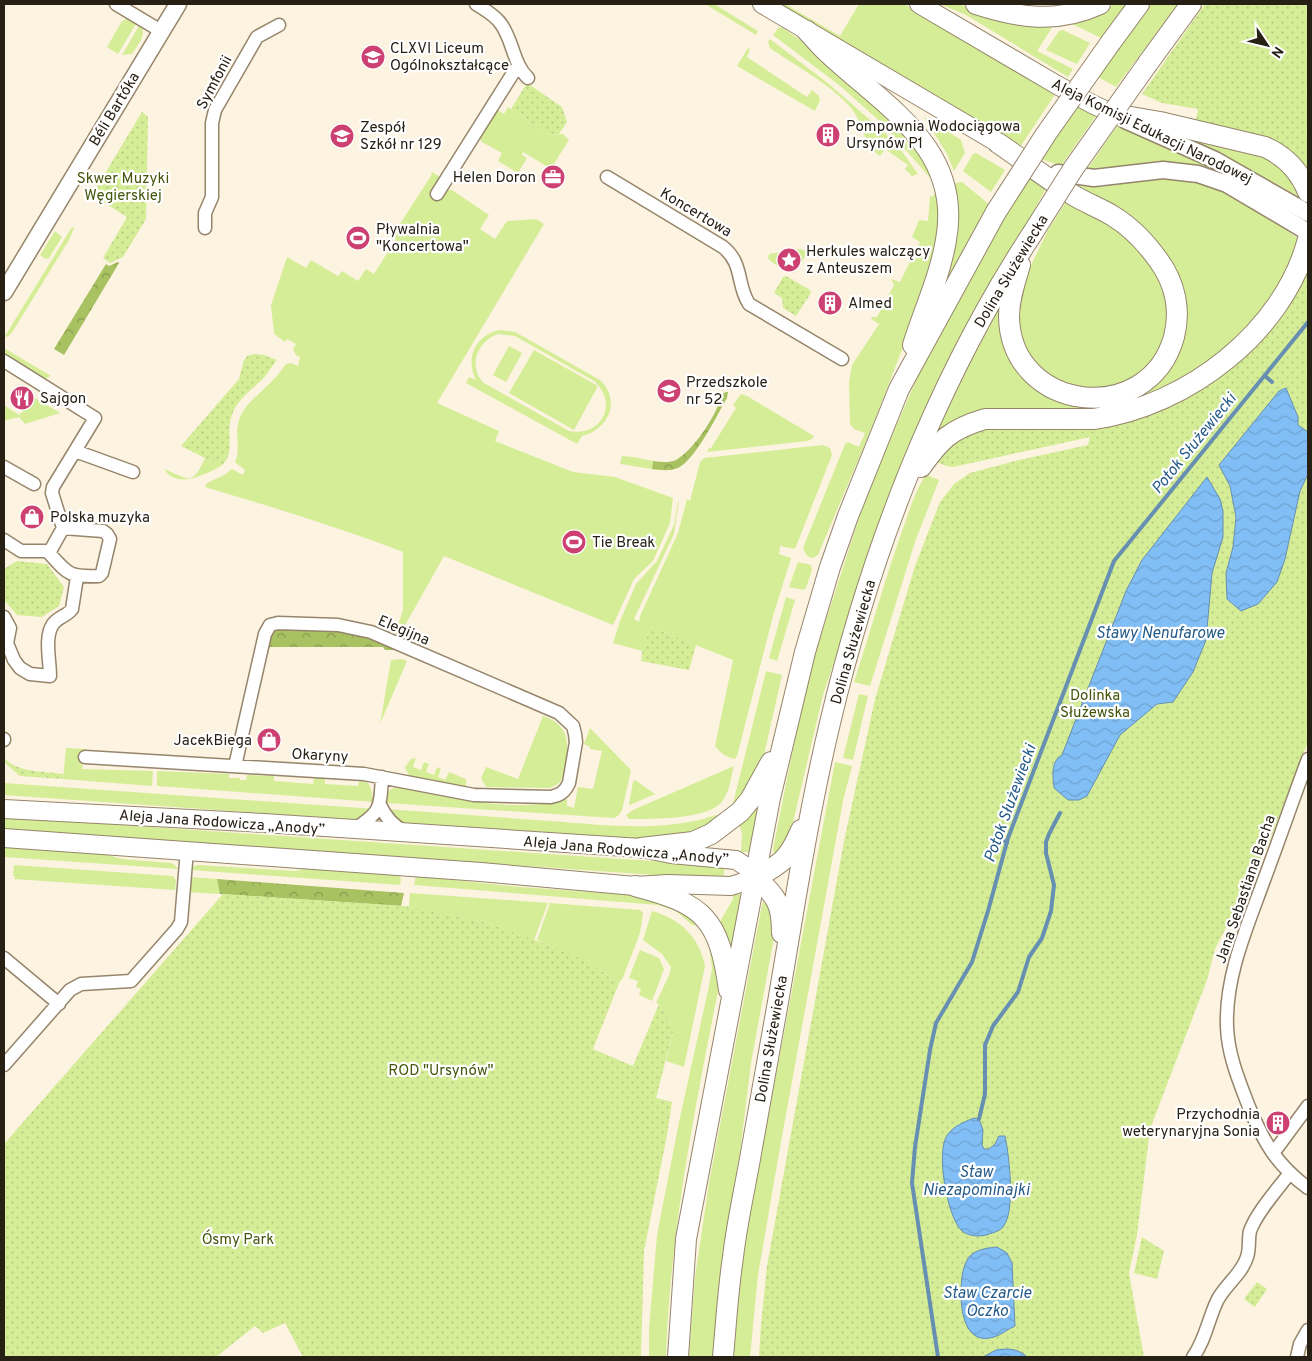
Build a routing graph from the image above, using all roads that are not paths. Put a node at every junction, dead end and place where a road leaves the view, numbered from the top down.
1 (116, 4) edge
2 (178, 4) edge
3 (476, 4) edge
4 (762, 4) edge
5 (918, 4) edge
6 (976, 4) edge
7 (1100, 4) edge
8 (1139, 4) edge
9 (1191, 4) edge
10 (279, 25) dead end
11 (161, 31) junction
12 (807, 31) junction
13 (520, 66) junction
14 (528, 78) dead end
15 (1114, 114) junction
16 (998, 143) junction
17 (607, 177) dead end
18 (1308, 192) edge
19 (437, 194) dead end
20 (1263, 196) junction
21 (1308, 213) edge
22 (204, 228) dead end
23 (1308, 232) edge
24 (1032, 234) junction
25 (1308, 239) edge
26 (4, 292) edge
27 (842, 359) dead end
28 (4, 361) edge
29 (899, 389) junction
30 (75, 451) junction
31 (4, 467) edge
32 (133, 472) dead end
33 (34, 484) dead end
34 (902, 493) junction
35 (63, 528) junction
36 (4, 540) edge
37 (49, 553) junction
38 (77, 577) junction
39 (4, 617) edge
40 (785, 733) junction
41 (85, 758) dead end
42 (1308, 759) edge
43 (235, 766) junction
44 (382, 777) junction
45 (551, 798) joint
46 (813, 800) junction
47 (380, 804) junction
48 (5, 808) edge
49 (353, 830) junction
50 (407, 833) junction
51 (4, 838) edge
52 (641, 848) junction
53 (187, 850) junction
54 (756, 878) junction
55 (635, 886) junction
56 (4, 958) edge
57 (782, 978) junction
58 (59, 1004) junction
59 (731, 1006) junction
60 (4, 1065) edge
61 (1308, 1106) edge
62 (1272, 1152) junction
63 (1289, 1174) junction
64 (1306, 1183) edge
65 (1308, 1330) edge
66 (678, 1357) edge
67 (723, 1357) edge
68 (1193, 1357) edge
69 (1297, 1357) edge

1 - 11 street
2 - 11 street, Béli Bartóka
3 - 13 street
4 - 12 main road, Aleja Komisji Edukacji Narodowej
5 - 15 main road, Aleja Komisji Edukacji Narodowej
6 - 7 main road
8 - 29 main road, bridge
9 - 24 main road, Dolina Służewiecka, bridge
10 - 22 street, Symfonii
11 - 26 street, Béli Bartóka
12 - 16 main road, Aleja Komisji Edukacji Narodowej
12 - 29 main road
13 - 14 street
13 - 19 street
15 - 18 main road
15 - 20 street, Aleja Komisji Edukacji Narodowej
16 - 20 street, Aleja Komisji Edukacji Narodowej
16 - 24 main road
17 - 27 street, Koncertowa
20 - 21 street, Aleja Komisji Edukacji Narodowej
20 - 23 street, Aleja Komisji Edukacji Narodowej
24 - 34 main road, Dolina Służewiecka
25 - 34 main road
28 - 30 street
29 - 40 main road
30 - 32 street
30 - 35 street
31 - 33 street
34 - 46 main road, Dolina Służewiecka
35 - 37 street
35 - 38 street
36 - 37 street
37 - 38 street
38 - 39 street
40 - 52 main road
40 - 54 main road
41 - 43 street, Okaryny
42 - 62 street, Jana Sebastiana Bacha
43 - 44 street, Okaryny
43 - 45 street, Elegijna
44 - 45 street, Okaryny
44 - 47 street
46 - 54 main road
46 - 57 main road, Dolina Służewiecka
47 - 49 street
47 - 50 street
48 - 49 main road, Aleja Jana Rodowicza „Anody”
49 - 50 main road, Aleja Jana Rodowicza „Anody”
50 - 52 main road, Aleja Jana Rodowicza „Anody”
51 - 53 main road, Aleja Jana Rodowicza „Anody”
52 - 54 main road, Aleja Jana Rodowicza „Anody”
53 - 55 main road, Aleja Jana Rodowicza „Anody”
53 - 58 street
54 - 55 main road, Aleja Jana Rodowicza „Anody”
54 - 57 main road
54 - 59 main road
55 - 59 main road
56 - 58 street
57 - 67 main road, Dolina Służewiecka
58 - 60 street
59 - 66 main road
61 - 62 street
62 - 63 street, Jana Sebastiana Bacha
63 - 64 street, Jana Sebastiana Bacha
63 - 68 street
65 - 69 street

